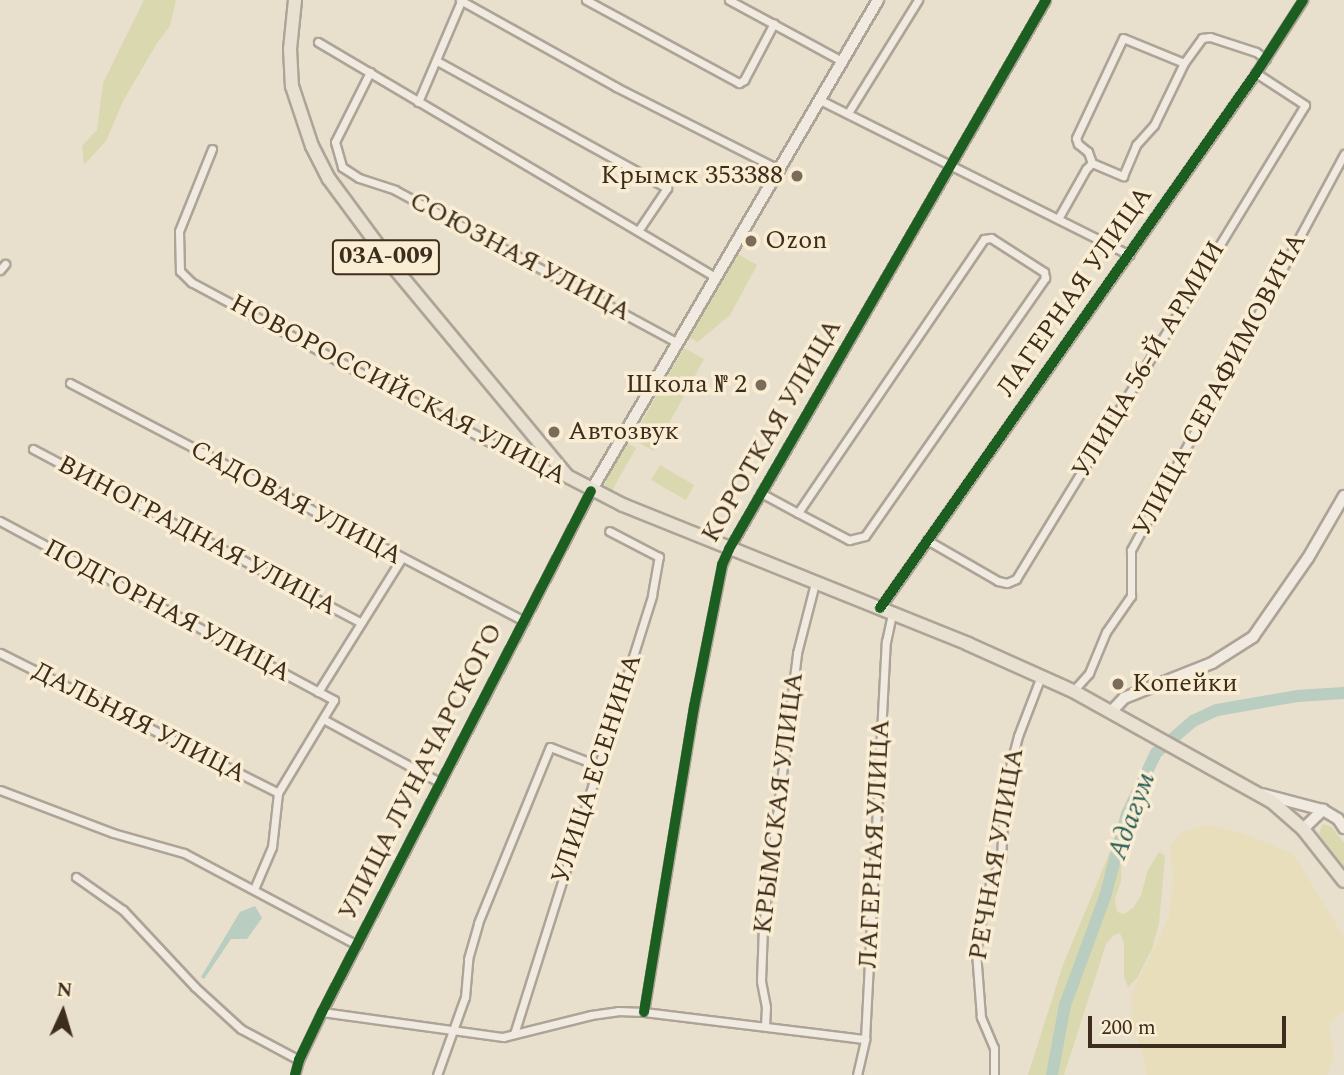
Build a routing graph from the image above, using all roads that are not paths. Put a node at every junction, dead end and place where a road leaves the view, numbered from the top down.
1 (295, 0) edge
2 (460, 0) edge
3 (586, 0) edge
4 (729, 0) edge
5 (878, 0) edge
6 (918, 0) edge
7 (1046, 0) edge
8 (1303, 0) edge
9 (774, 23) junction
10 (318, 42) dead end
11 (1266, 59) junction
12 (437, 61) junction
13 (842, 61) junction
14 (1184, 63) junction
15 (370, 72) junction
16 (1256, 74) junction
17 (820, 100) junction
18 (418, 102) junction
19 (848, 113) junction
20 (212, 149) dead end
21 (1344, 154) edge
22 (1092, 163) junction
23 (952, 165) junction
24 (778, 169) junction
25 (1059, 217) junction
26 (638, 231) junction
27 (1129, 255) junction
28 (714, 276) junction
29 (676, 342) junction
30 (70, 383) dead end
31 (33, 449) dead end
32 (567, 476) junction
33 (590, 491) junction
34 (761, 493) junction
35 (1344, 496) edge
36 (798, 513) junction
37 (0, 521) edge
38 (609, 531) dead end
39 (927, 540) junction
40 (729, 549) junction
41 (401, 559) junction
42 (815, 583) junction
43 (880, 608) junction
44 (892, 613) junction
45 (524, 621) junction
46 (361, 623) junction
47 (0, 653) edge
48 (1041, 676) junction
49 (1073, 691) junction
50 (318, 692) junction
51 (1111, 712) junction
52 (323, 719) junction
53 (597, 765) junction
54 (441, 783) junction
55 (0, 790) edge
56 (278, 793) junction
57 (1259, 793) junction
58 (1323, 810) junction
59 (1344, 828) edge
60 (1303, 829) junction
61 (76, 877) dead end
62 (1344, 881) edge
63 (254, 889) junction
64 (357, 945) junction
65 (644, 1012) junction
66 (322, 1013) junction
67 (765, 1026) junction
68 (453, 1031) junction
69 (514, 1034) junction
70 (865, 1039) junction
71 (299, 1060) junction
72 (295, 1075) edge
73 (437, 1075) edge
74 (857, 1075) edge
75 (993, 1075) edge

1 - 32 main road, 03А-009
2 - 12 street
2 - 24 street
3 - 9 street
4 - 9 street
5 - 13 main road, УЛИЦА ЛУНАЧАРСКОГО
6 - 19 street
7 - 23 street, КОРОТКАЯ УЛИЦА
8 - 11 street, ЛАГЕРНАЯ УЛИЦА
9 - 13 street
10 - 15 street
11 - 14 street
11 - 16 street, ЛАГЕРНАЯ УЛИЦА
12 - 18 street
12 - 26 street
13 - 17 main road, УЛИЦА ЛУНАЧАРСКОГО
14 - 22 street
14 - 22 street
15 - 18 street
15 - 29 street, СОЮЗНАЯ УЛИЦА
16 - 27 street, ЛАГЕРНАЯ УЛИЦА
16 - 39 street, УЛИЦА 56-Й АРМИИ
17 - 19 street
17 - 24 main road, УЛИЦА ЛУНАЧАРСКОГО
18 - 26 street
19 - 23 street
20 - 32 street, НОВОРОССИЙСКАЯ УЛИЦА
21 - 49 street, УЛИЦА СЕРАФИМОВИЧА
22 - 25 street
23 - 25 street
23 - 34 street, КОРОТКАЯ УЛИЦА
24 - 28 main road, УЛИЦА ЛУНАЧАРСКОГО
25 - 27 street
26 - 28 street
27 - 39 street, ЛАГЕРНАЯ УЛИЦА
28 - 29 main road, УЛИЦА ЛУНАЧАРСКОГО
29 - 33 main road, УЛИЦА ЛУНАЧАРСКОГО
30 - 41 street, САДОВАЯ УЛИЦА
31 - 46 street, ВИНОГРАДНАЯ УЛИЦА
32 - 33 main road, НОВОРОССИЙСКАЯ УЛИЦА / 03А-009
33 - 40 main road, НОВОРОССИЙСКАЯ УЛИЦА / 03А-009
33 - 45 street, УЛИЦА ЛУНАЧАРСКОГО
34 - 36 street
34 - 40 street, КОРОТКАЯ УЛИЦА
35 - 51 main road
36 - 36 street
37 - 50 street, ПОДГОРНАЯ УЛИЦА
38 - 53 street, УЛИЦА ЕСЕНИНА
39 - 43 street, ЛАГЕРНАЯ УЛИЦА
40 - 42 main road, НОВОРОССИЙСКАЯ УЛИЦА / 03А-009
40 - 65 street, КОРОТКАЯ УЛИЦА
41 - 45 street, САДОВАЯ УЛИЦА
41 - 46 street
42 - 43 main road, НОВОРОССИЙСКАЯ УЛИЦА / 03А-009
42 - 67 street, КРЫМСКАЯ УЛИЦА
43 - 44 main road, НОВОРОССИЙСКАЯ УЛИЦА / 03А-009
44 - 48 main road, НОВОРОССИЙСКАЯ УЛИЦА / 03А-009
44 - 70 street, ЛАГЕРНАЯ УЛИЦА
45 - 54 street, УЛИЦА ЛУНАЧАРСКОГО
46 - 50 street
47 - 56 street, ДАЛЬНЯЯ УЛИЦА
48 - 49 main road, НОВОРОССИЙСКАЯ УЛИЦА / 03А-009
48 - 75 street, РЕЧНАЯ УЛИЦА
49 - 51 main road, НОВОРОССИЙСКАЯ УЛИЦА / 03А-009
50 - 52 street, ПОДГОРНАЯ УЛИЦА
51 - 57 main road, НОВОРОССИЙСКАЯ УЛИЦА / 03А-009
52 - 54 street
52 - 56 street
53 - 68 street
53 - 69 street, УЛИЦА ЕСЕНИНА
54 - 64 street, УЛИЦА ЛУНАЧАРСКОГО
55 - 63 street
56 - 63 street
57 - 58 main road
57 - 60 main road, 03А-009
58 - 59 main road
58 - 60 main road
60 - 62 main road, 03А-009
61 - 71 street
63 - 64 street
64 - 66 street, УЛИЦА ЛУНАЧАРСКОГО
65 - 67 street
65 - 69 street
66 - 68 street
66 - 71 street, УЛИЦА ЛУНАЧАРСКОГО
67 - 70 street
68 - 69 street
68 - 73 street
70 - 74 street, ЛАГЕРНАЯ УЛИЦА
71 - 72 street, УЛИЦА ЛУНАЧАРСКОГО

